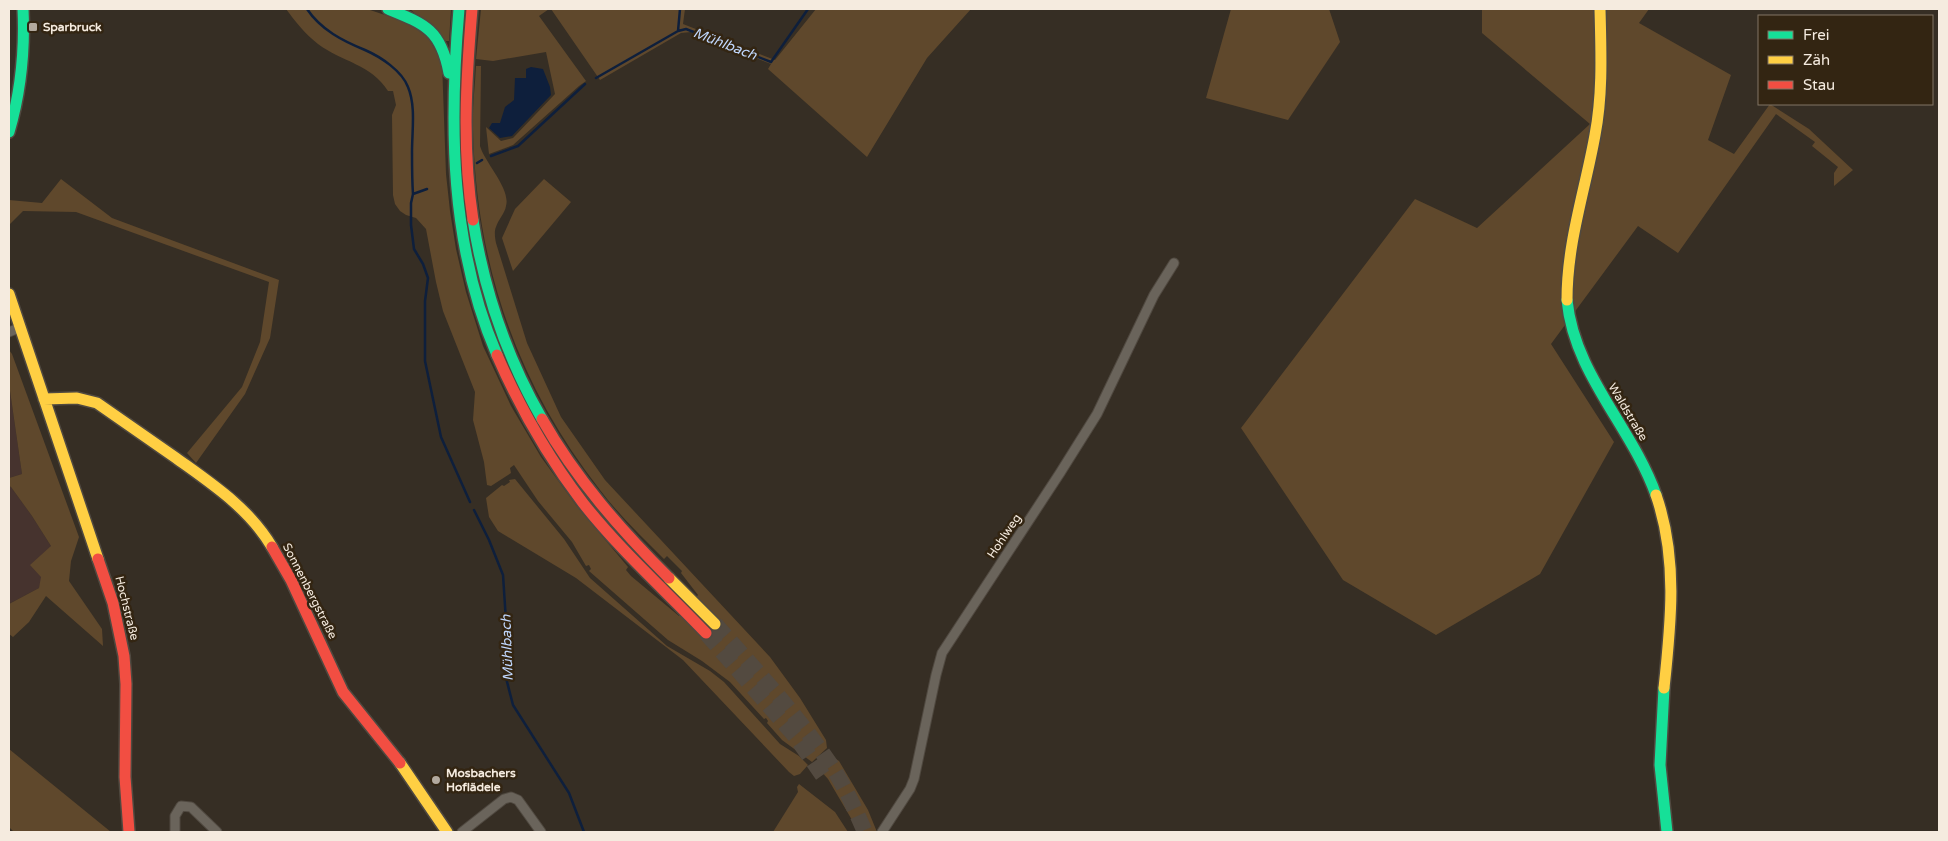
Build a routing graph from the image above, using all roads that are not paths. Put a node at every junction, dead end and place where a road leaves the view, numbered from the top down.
1 (23, 9) edge
2 (388, 9) edge
3 (459, 9) edge
4 (472, 9) edge
5 (1600, 9) edge
6 (453, 112) junction
7 (9, 132) edge
8 (1174, 262) dead end
9 (9, 294) edge
10 (14, 330) edge
11 (44, 399) junction
12 (715, 624) tunnel mouth
13 (706, 633) tunnel mouth
14 (129, 832) edge
15 (175, 832) edge
16 (217, 832) edge
17 (446, 832) edge
18 (462, 832) edge
19 (541, 832) edge
20 (882, 832) edge
21 (1668, 832) edge

1 - 7 main road
2 - 6 main road
3 - 6 main road
4 - 12 main road
5 - 21 main road, Waldstraße
6 - 13 main road
8 - 20 street, Hohlweg
9 - 10 main road
10 - 11 main road
11 - 14 main road, Hochstraße
11 - 17 main road, Sonnenbergstraße
15 - 16 street
18 - 19 street

